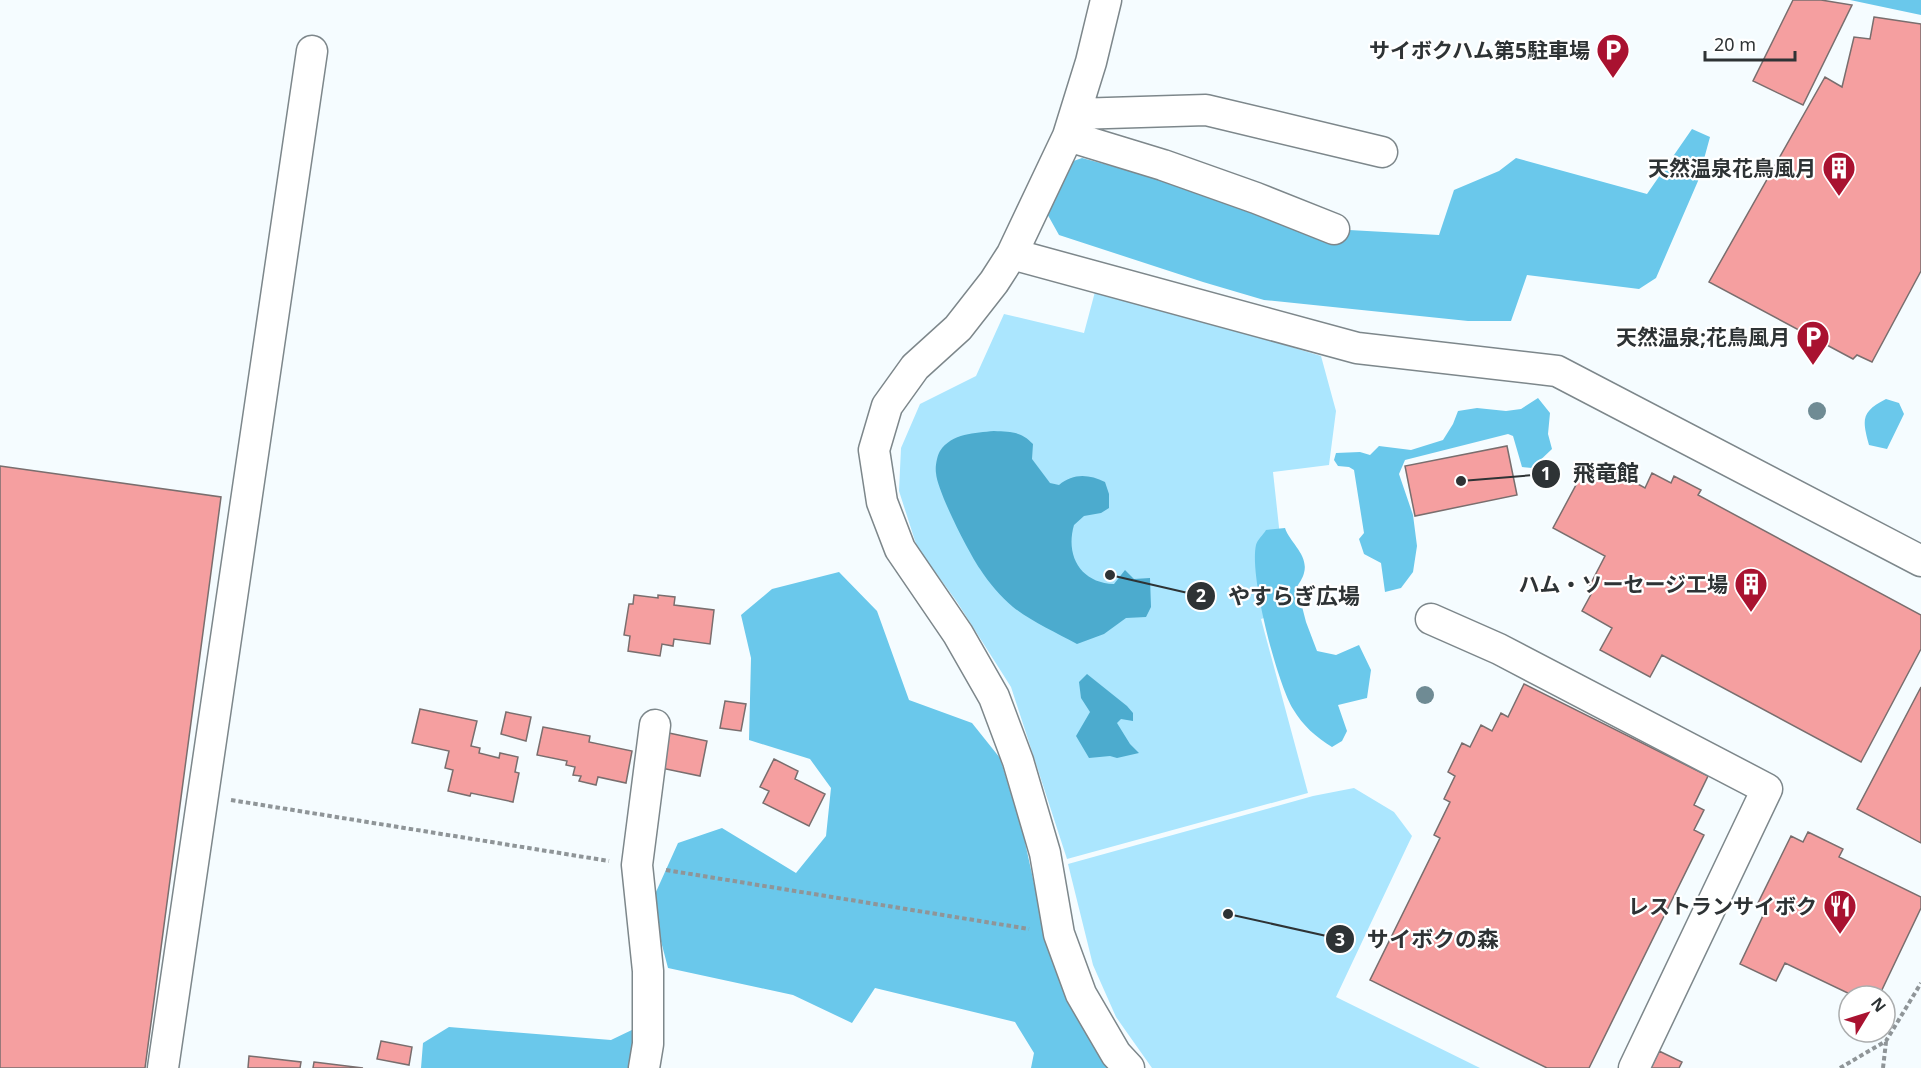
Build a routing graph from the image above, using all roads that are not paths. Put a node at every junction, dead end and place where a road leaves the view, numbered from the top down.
1 (1106, 0) edge
2 (312, 51) dead end
3 (1071, 125) junction
4 (1382, 152) dead end
5 (1334, 229) dead end
6 (1012, 254) junction
7 (1921, 561) edge
8 (1431, 619) dead end
9 (655, 725) dead end
10 (163, 1068) edge
11 (644, 1068) edge
12 (1129, 1068) edge
13 (1634, 1068) edge

1 - 3 street
2 - 10 street
3 - 4 street
3 - 5 street
3 - 6 street
6 - 7 street
6 - 12 street
8 - 13 street
9 - 11 street

